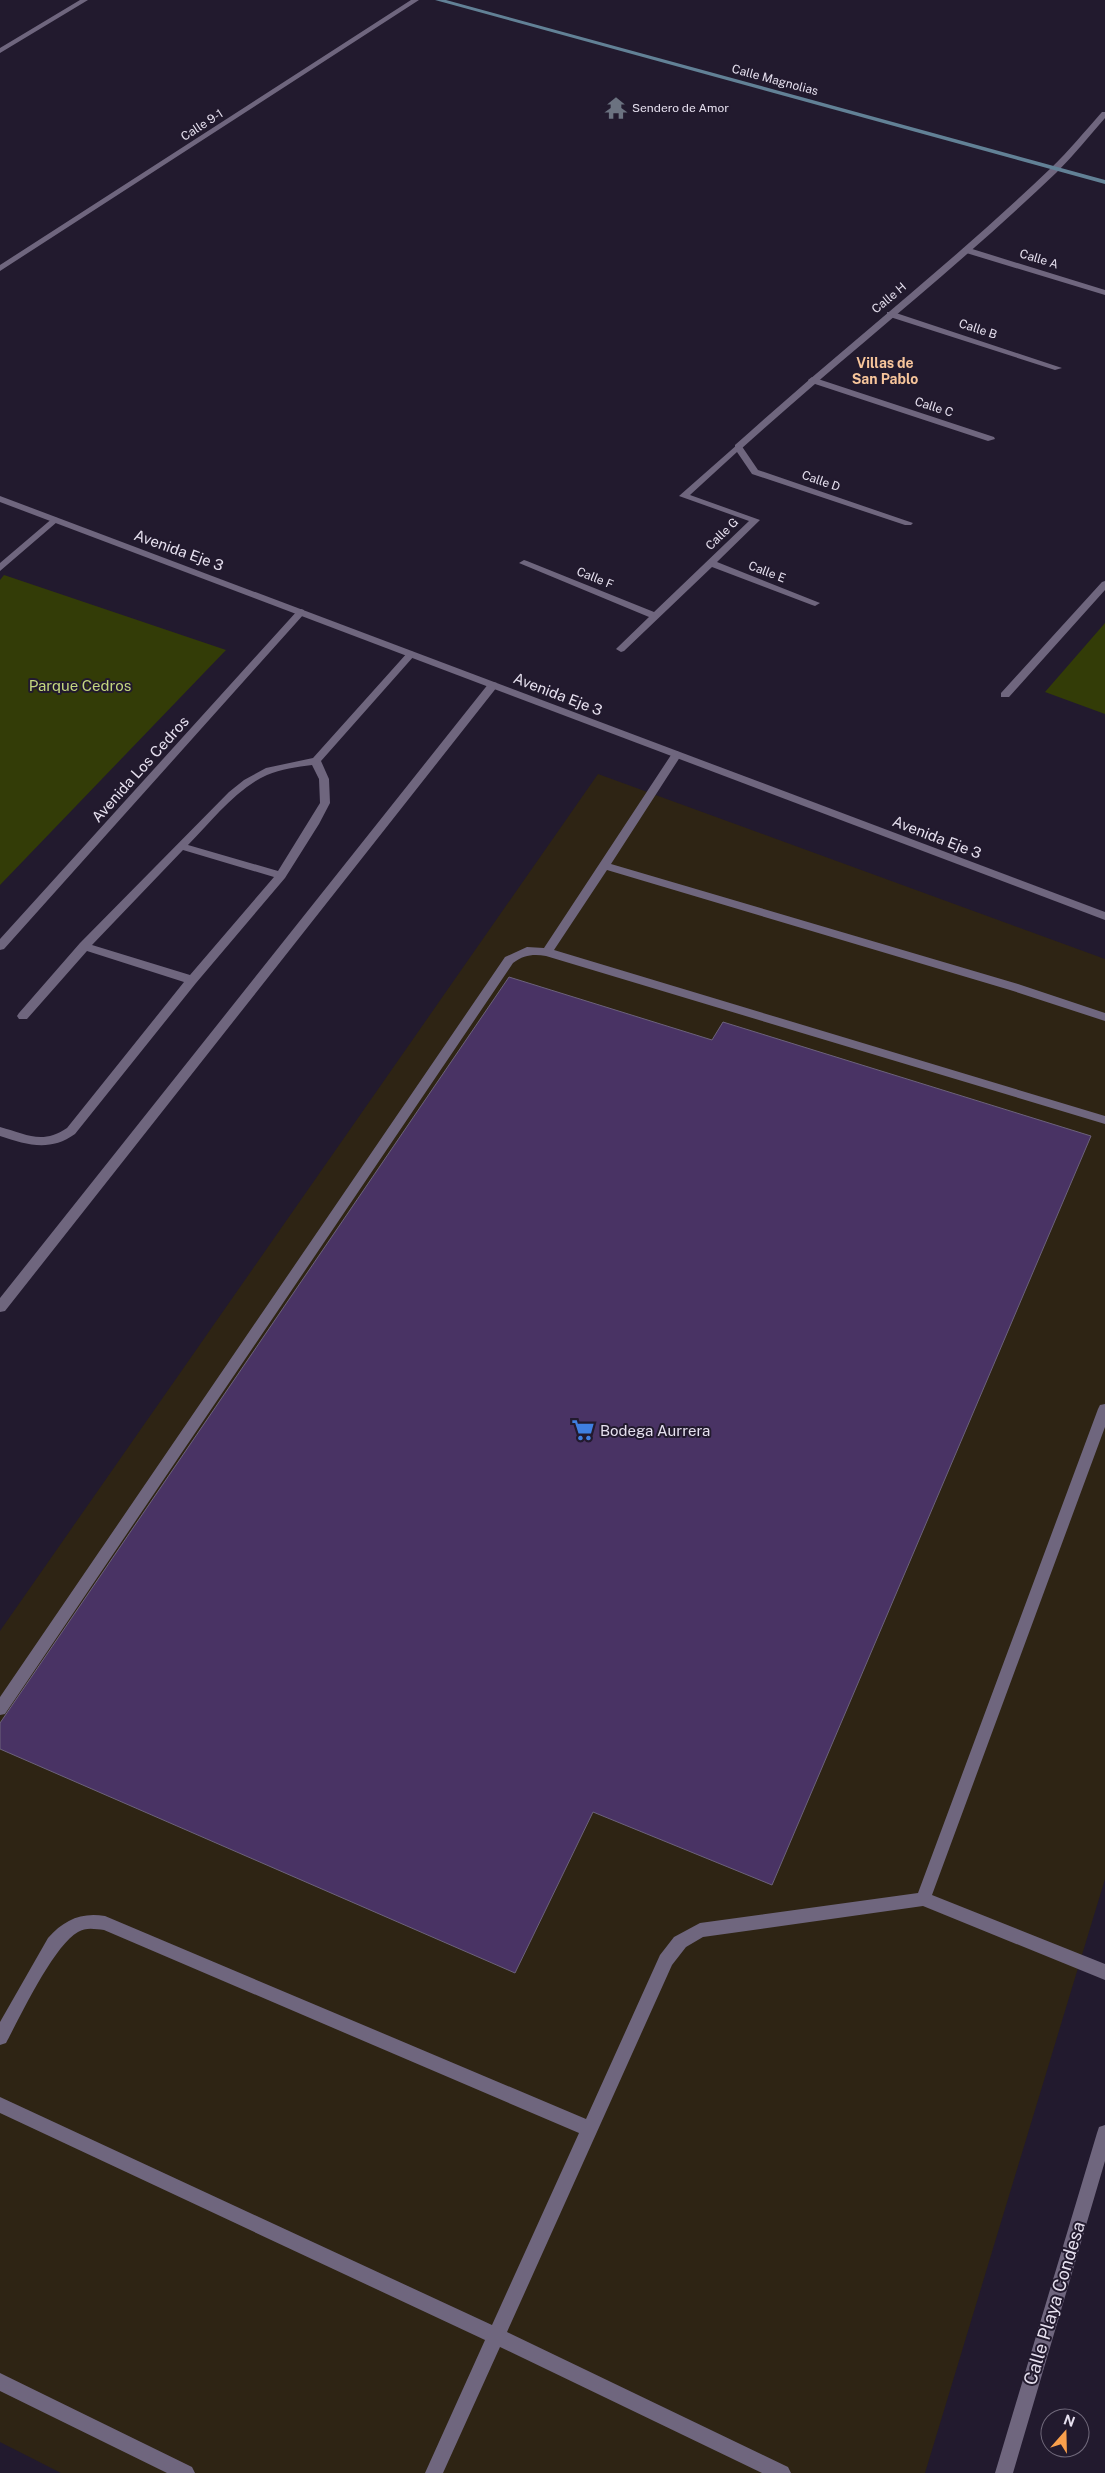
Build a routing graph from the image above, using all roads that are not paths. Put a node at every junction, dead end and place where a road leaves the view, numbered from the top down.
1 (85, 0) edge
2 (416, 0) edge
3 (438, 0) edge
4 (0, 51) edge
5 (1104, 116) edge
6 (1055, 169) junction
7 (1105, 182) edge
8 (966, 250) junction
9 (0, 269) edge
10 (1105, 293) edge
11 (890, 314) junction
12 (1058, 368) dead end
13 (812, 380) junction
14 (991, 439) dead end
15 (738, 446) junction
16 (0, 499) edge
17 (54, 520) junction
18 (908, 523) dead end
19 (524, 563) dead end
20 (710, 563) junction
21 (0, 568) edge
22 (1105, 584) edge
23 (815, 603) dead end
24 (301, 612) junction
25 (656, 616) junction
26 (621, 649) dead end
27 (411, 654) junction
28 (493, 685) junction
29 (1004, 695) dead end
30 (677, 754) junction
31 (316, 761) junction
32 (180, 846) junction
33 (603, 865) junction
34 (282, 875) junction
35 (1105, 916) edge
36 (0, 946) edge
37 (84, 946) junction
38 (547, 952) junction
39 (192, 980) junction
40 (22, 1016) dead end
41 (1105, 1018) edge
42 (1105, 1120) edge
43 (0, 1131) edge
44 (0, 1307) edge
45 (1105, 1409) edge
46 (0, 1709) edge
47 (923, 1898) junction
48 (1105, 1972) edge
49 (0, 2037) edge
50 (0, 2105) edge
51 (590, 2129) junction
52 (1105, 2133) edge
53 (497, 2336) junction
54 (0, 2382) edge
55 (186, 2473) edge
56 (434, 2473) edge
57 (782, 2473) edge
58 (1004, 2473) edge

1 - 4 street
2 - 9 street, Calle 9-1
3 - 6 main road, Calle Magnolias
5 - 6 street, Calle H
6 - 7 main road, Calle Magnolias
6 - 8 street, Calle H
8 - 10 street, Calle A
8 - 11 street, Calle H
11 - 12 street, Calle B
11 - 13 street, Calle H
13 - 14 street, Calle C
13 - 15 street, Calle H
15 - 18 street, Calle D
15 - 20 street, Calle G
16 - 17 street, Avenida Eje 3
17 - 21 street
17 - 24 street, Avenida Eje 3
19 - 25 street, Calle F
20 - 23 street, Calle E
20 - 25 street, Calle G
22 - 29 street
24 - 27 street, Avenida Eje 3
24 - 36 street, Avenida Los Cedros
25 - 26 street, Calle G
27 - 28 street, Avenida Eje 3
27 - 31 street
28 - 30 street, Avenida Eje 3
28 - 44 street
30 - 33 street
30 - 35 street, Avenida Eje 3
31 - 32 street
31 - 34 street
32 - 34 street
32 - 37 street
33 - 38 street
33 - 41 street
34 - 39 street
37 - 39 street
37 - 40 street
38 - 42 street
38 - 46 street
39 - 43 street
45 - 47 street
47 - 48 street
47 - 51 street
49 - 51 street
50 - 53 street
51 - 53 street
52 - 58 street, Calle Playa Condesa
53 - 56 street
53 - 57 street
54 - 55 street

